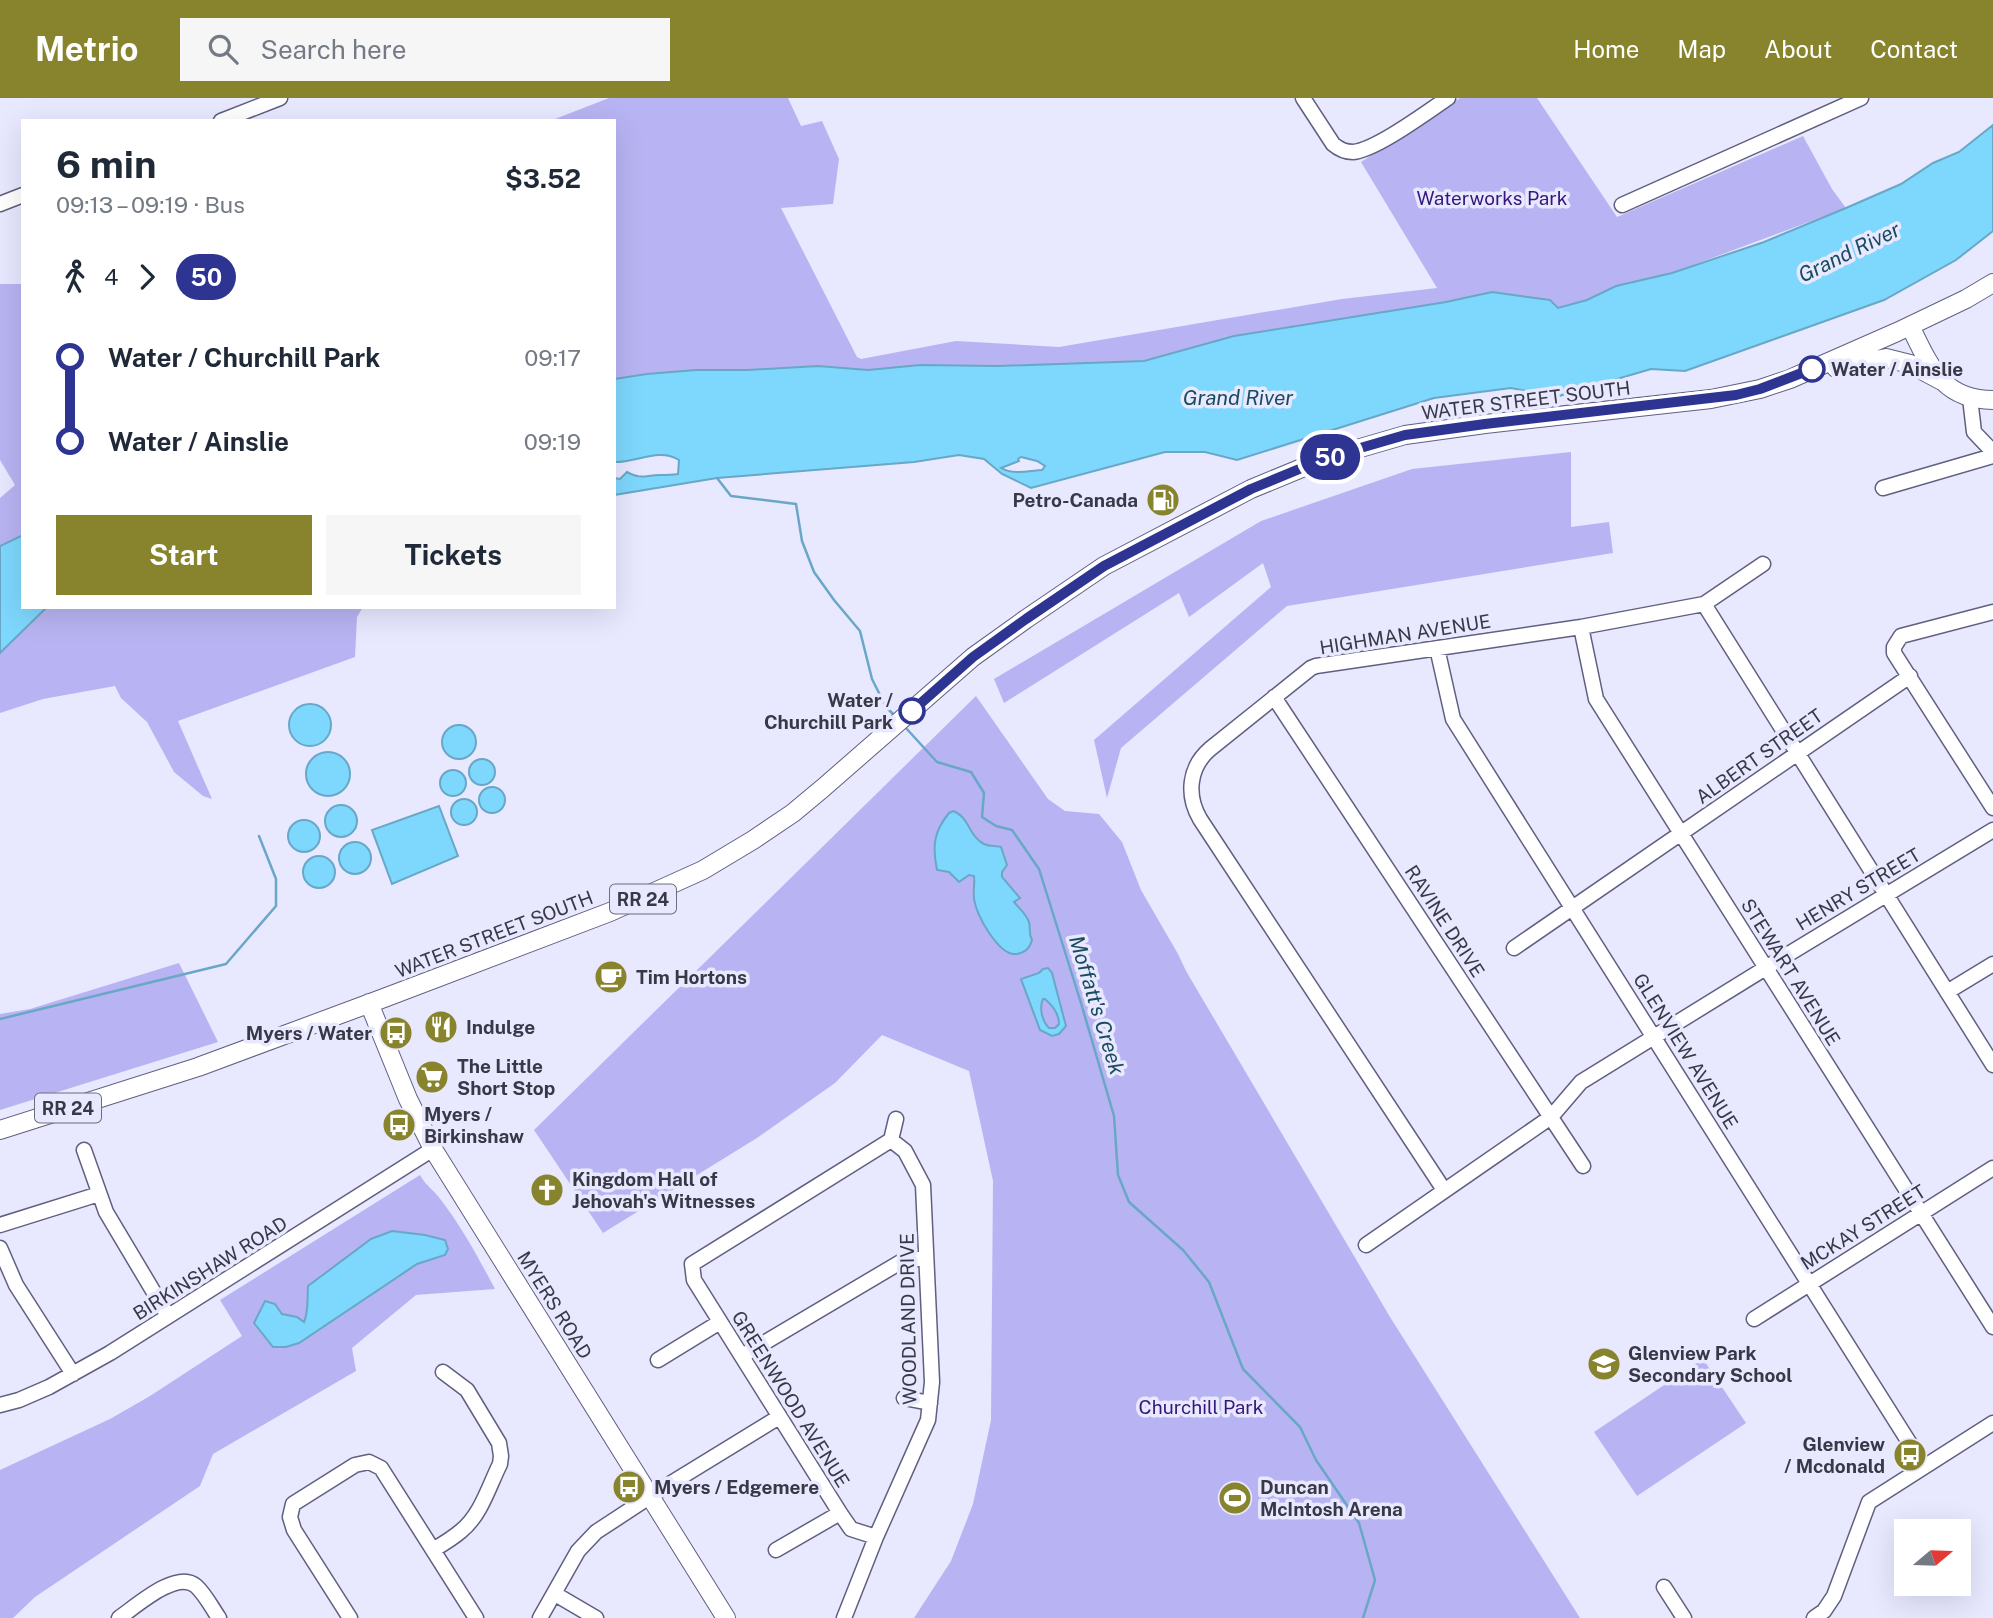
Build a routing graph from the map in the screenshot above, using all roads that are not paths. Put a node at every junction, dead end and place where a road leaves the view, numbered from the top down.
1 (280, 98) edge
2 (1303, 98) edge
3 (1448, 98) edge
4 (1861, 98) edge
5 (226, 119) edge
6 (21, 196) edge
7 (0, 204) edge
8 (1622, 205) dead end
9 (1993, 283) edge
10 (1910, 326) junction
11 (1790, 379) junction
12 (1942, 381) junction
13 (1970, 398) junction
14 (1993, 400) edge
15 (1993, 454) edge
16 (1883, 488) dead end
17 (1763, 564) dead end
18 (1704, 604) junction
19 (1993, 612) edge
20 (1581, 627) junction
21 (1437, 648) junction
22 (1910, 676) junction
23 (1275, 697) junction
24 (1797, 754) junction
25 (1993, 808) edge
26 (1993, 830) edge
27 (1681, 833) junction
28 (1885, 895) junction
29 (1573, 908) junction
30 (1514, 948) dead end
31 (1993, 964) edge
32 (1766, 968) junction
33 (1947, 992) junction
34 (369, 1003) junction
35 (1654, 1037) junction
36 (1993, 1065) edge
37 (1551, 1117) junction
38 (896, 1119) dead end
39 (0, 1130) edge
40 (891, 1140) junction
41 (433, 1149) junction
42 (84, 1150) dead end
43 (1583, 1166) dead end
44 (1993, 1168) edge
45 (1444, 1190) junction
46 (99, 1194) junction
47 (1922, 1214) junction
48 (0, 1225) edge
49 (1366, 1245) dead end
50 (0, 1248) edge
51 (926, 1258) junction
52 (1810, 1284) junction
53 (168, 1317) junction
54 (1754, 1319) dead end
55 (720, 1322) junction
56 (1993, 1327) edge
57 (743, 1356) junction
58 (658, 1360) dead end
59 (443, 1372) dead end
60 (73, 1374) junction
61 (904, 1398) dead end
62 (930, 1404) junction
63 (0, 1405) edge
64 (779, 1417) junction
65 (1993, 1423) edge
66 (1924, 1466) junction
67 (650, 1496) junction
68 (840, 1513) junction
69 (876, 1538) junction
70 (433, 1550) junction
71 (776, 1550) dead end
72 (1664, 1587) dead end
73 (555, 1594) junction
74 (118, 1618) edge
75 (219, 1618) edge
76 (350, 1618) edge
77 (476, 1618) edge
78 (540, 1618) edge
79 (596, 1618) edge
80 (726, 1618) edge
81 (844, 1618) edge
82 (1684, 1618) edge
83 (1814, 1618) edge

1 - 5 street
2 - 3 street
4 - 8 street
6 - 7 street
9 - 10 main road, WATER STREET SOUTH / RR 24
10 - 11 main road, WATER STREET SOUTH / RR 24
10 - 12 main road
11 - 12 main road
11 - 34 main road, WATER STREET SOUTH / RR 24
12 - 13 main road
13 - 14 main road
13 - 15 street
15 - 16 street
17 - 18 street, HIGHMAN AVENUE
18 - 20 street, HIGHMAN AVENUE
18 - 24 street
19 - 22 street
20 - 21 street, HIGHMAN AVENUE
20 - 27 street, STEWART AVENUE
21 - 23 street, HIGHMAN AVENUE
21 - 29 street, GLENVIEW AVENUE
22 - 24 street, ALBERT STREET
22 - 25 street
23 - 37 street, RAVINE DRIVE
23 - 45 street, HIGHMAN AVENUE
24 - 27 street, ALBERT STREET
24 - 28 street
26 - 28 street, HENRY STREET
27 - 29 street, ALBERT STREET
27 - 32 street, STEWART AVENUE
28 - 32 street, HENRY STREET
28 - 33 street
29 - 30 street, ALBERT STREET
29 - 35 street, GLENVIEW AVENUE
31 - 33 street
32 - 35 street, HENRY STREET
32 - 47 street, STEWART AVENUE
33 - 36 street
34 - 39 main road, WATER STREET SOUTH / RR 24
34 - 41 main road, MYERS ROAD
35 - 37 street, HENRY STREET
35 - 52 street, GLENVIEW AVENUE
37 - 43 street, RAVINE DRIVE
37 - 45 street, HENRY STREET
38 - 40 street
40 - 51 street, WOODLAND DRIVE
40 - 55 street, GREENWOOD AVENUE
41 - 53 street, BIRKINSHAW ROAD
41 - 67 main road, MYERS ROAD
42 - 46 street
44 - 47 street, MCKAY STREET
45 - 49 street, HENRY STREET
46 - 48 street
46 - 53 street
47 - 52 street, MCKAY STREET
47 - 56 street, STEWART AVENUE
50 - 60 street
51 - 57 street
51 - 62 street, WOODLAND DRIVE
52 - 54 street, MCKAY STREET
52 - 66 street, GLENVIEW AVENUE
53 - 60 street, BIRKINSHAW ROAD
55 - 57 street, GREENWOOD AVENUE
55 - 58 street
57 - 64 street, GREENWOOD AVENUE
59 - 70 street
60 - 63 street, BIRKINSHAW ROAD
61 - 62 street
62 - 69 street, WOODLAND DRIVE
64 - 67 street
64 - 68 street, GREENWOOD AVENUE
65 - 66 street
66 - 83 street
67 - 73 street
67 - 80 main road, MYERS ROAD
68 - 69 street, GREENWOOD AVENUE
68 - 71 street
69 - 81 street, WOODLAND DRIVE
70 - 76 street
70 - 77 street
72 - 82 street
73 - 78 street
73 - 79 street
74 - 75 street

